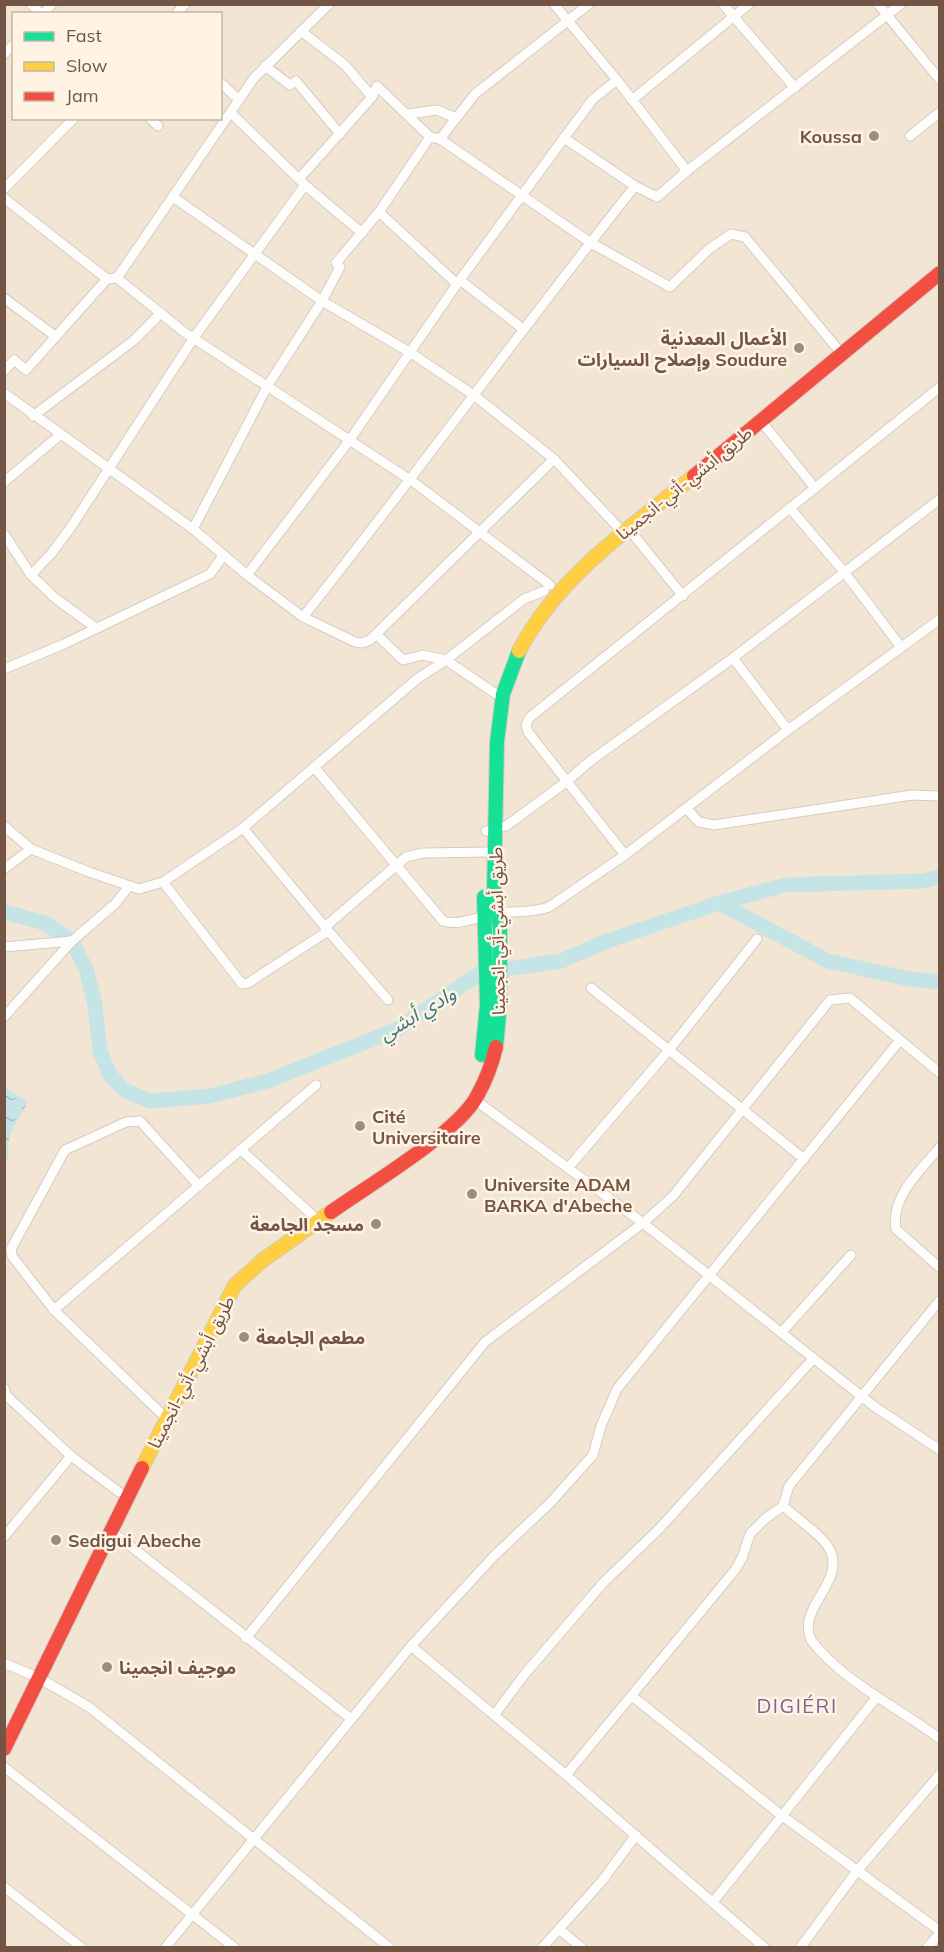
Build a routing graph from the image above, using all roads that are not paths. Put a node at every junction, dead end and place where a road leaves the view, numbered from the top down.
1 (329, 4) edge
2 (554, 4) edge
3 (590, 4) edge
4 (723, 4) edge
5 (749, 4) edge
6 (878, 4) edge
7 (901, 4) edge
8 (887, 16) junction
9 (734, 18) junction
10 (569, 21) junction
11 (301, 31) junction
12 (265, 66) junction
13 (617, 80) junction
14 (939, 80) edge
15 (222, 84) edge
16 (795, 88) junction
17 (372, 97) junction
18 (238, 100) junction
19 (632, 100) junction
20 (939, 112) edge
21 (231, 113) junction
22 (408, 114) junction
23 (456, 118) junction
24 (72, 120) edge
25 (152, 120) edge
26 (158, 126) dead end
27 (340, 134) junction
28 (910, 136) dead end
29 (435, 138) junction
30 (564, 138) junction
31 (687, 171) junction
32 (302, 182) junction
33 (635, 186) junction
34 (4, 189) edge
35 (521, 196) junction
36 (173, 197) junction
37 (4, 198) edge
38 (379, 212) junction
39 (362, 233) junction
40 (591, 243) junction
41 (255, 254) junction
42 (939, 260) edge
43 (939, 273) edge
44 (117, 278) junction
45 (107, 279) junction
46 (459, 282) junction
47 (4, 298) edge
48 (322, 301) junction
49 (162, 313) junction
50 (523, 329) junction
51 (55, 336) junction
52 (195, 336) junction
53 (836, 347) junction
54 (411, 353) junction
55 (4, 371) edge
56 (268, 386) junction
57 (939, 387) edge
58 (4, 393) edge
59 (475, 396) junction
60 (33, 417) junction
61 (761, 421) junction
62 (60, 435) junction
63 (349, 441) junction
64 (722, 444) junction
65 (555, 459) junction
66 (107, 468) junction
67 (411, 481) junction
68 (4, 482) edge
69 (815, 488) junction
70 (939, 499) edge
71 (790, 508) junction
72 (623, 527) junction
73 (193, 529) junction
74 (480, 530) junction
75 (4, 534) edge
76 (223, 556) junction
77 (845, 573) junction
78 (31, 575) junction
79 (247, 575) junction
80 (547, 588) junction
81 (683, 596) junction
82 (303, 617) junction
83 (939, 620) edge
84 (96, 628) junction
85 (376, 634) junction
86 (901, 647) junction
87 (733, 658) junction
88 (446, 660) junction
89 (4, 669) edge
90 (498, 695) junction
91 (788, 730) junction
92 (315, 768) junction
93 (566, 782) junction
94 (939, 796) edge
95 (687, 809) junction
96 (4, 826) edge
97 (243, 828) junction
98 (491, 831) junction
99 (32, 849) junction
100 (489, 851) junction
101 (625, 855) junction
102 (397, 866) junction
103 (4, 869) edge
104 (163, 882) junction
105 (129, 886) junction
106 (491, 922) junction
107 (327, 929) junction
108 (757, 939) dead end
109 (72, 941) junction
110 (4, 947) edge
111 (591, 987) dead end
112 (388, 1000) dead end
113 (4, 1017) edge
114 (493, 1023) junction
115 (900, 1040) junction
116 (669, 1050) junction
117 (939, 1073) edge
118 (316, 1085) dead end
119 (475, 1100) junction
120 (742, 1109) junction
121 (939, 1146) edge
122 (241, 1150) junction
123 (804, 1159) junction
124 (568, 1168) junction
125 (199, 1186) junction
126 (316, 1217) junction
127 (644, 1223) junction
128 (851, 1255) dead end
129 (939, 1268) edge
130 (710, 1275) junction
131 (939, 1300) edge
132 (54, 1310) junction
133 (781, 1333) junction
134 (813, 1359) junction
135 (4, 1388) edge
136 (861, 1396) junction
137 (162, 1415) junction
138 (939, 1450) edge
139 (71, 1456) junction
140 (119, 1492) junction
141 (783, 1506) junction
142 (110, 1530) junction
143 (4, 1537) edge
144 (76, 1591) junction
145 (246, 1638) junction
146 (411, 1646) junction
147 (4, 1663) edge
148 (35, 1676) junction
149 (632, 1696) junction
150 (876, 1698) junction
151 (495, 1714) junction
152 (350, 1718) junction
153 (4, 1728) edge
154 (939, 1739) edge
155 (4, 1749) edge
156 (4, 1767) edge
157 (939, 1774) edge
158 (566, 1775) junction
159 (781, 1815) junction
160 (636, 1835) junction
161 (253, 1838) junction
162 (857, 1871) junction
163 (4, 1887) edge
164 (713, 1902) junction
165 (192, 1913) junction
166 (559, 1929) junction
167 (939, 1932) edge
168 (82, 1947) edge
169 (165, 1947) edge
170 (236, 1947) edge
171 (390, 1947) edge
172 (542, 1947) edge
173 (582, 1947) edge
174 (765, 1947) edge
175 (800, 1947) edge
176 (927, 1947) edge

1 - 11 street
2 - 10 street
3 - 10 street
4 - 9 street
5 - 9 street
6 - 8 street
7 - 8 street
8 - 14 street
8 - 16 street
9 - 16 street
9 - 19 street
10 - 13 street
10 - 23 street
11 - 12 street
11 - 17 street
12 - 18 street
12 - 27 street
13 - 19 street
13 - 30 street
15 - 18 street
16 - 31 street
17 - 22 street
17 - 27 street
18 - 21 street
19 - 31 street
20 - 28 street
21 - 32 street
21 - 36 street
22 - 23 street
22 - 29 street
23 - 29 street
24 - 34 street
25 - 26 street
27 - 32 street
29 - 35 street
29 - 38 street
30 - 33 street
30 - 35 street
31 - 33 street
32 - 39 street
32 - 41 street
33 - 40 street
35 - 40 street
35 - 46 street
36 - 41 street
36 - 44 street
37 - 45 street
38 - 39 street
38 - 46 street
39 - 48 street
40 - 50 street
40 - 53 street
41 - 48 street
41 - 52 street
42 - 53 highway
43 - 61 highway, طريق أبشي-أتي-انجمينا
44 - 45 street
44 - 49 street
45 - 51 street
46 - 50 street
46 - 54 street
47 - 51 street
48 - 54 street
48 - 56 street
49 - 52 street
49 - 60 street
50 - 59 street
51 - 55 street
52 - 56 street
52 - 66 street
53 - 64 highway
54 - 59 street
54 - 63 street
56 - 63 street
56 - 73 street
57 - 69 street
58 - 60 street
59 - 65 street
59 - 67 street
60 - 62 street
61 - 64 highway, طريق أبشي-أتي-انجمينا
61 - 69 street
62 - 66 street
62 - 68 street
63 - 67 street
63 - 79 street
64 - 72 highway
65 - 72 street
65 - 74 street
66 - 73 street
66 - 78 street
67 - 74 street
67 - 82 street
69 - 71 street
70 - 77 street
71 - 77 street
71 - 81 street
72 - 80 highway
72 - 81 street
72 - 90 highway, طريق أبشي-أتي-انجمينا
73 - 76 street
74 - 80 street
74 - 85 street
75 - 78 street
76 - 79 street
76 - 84 street
77 - 86 street
77 - 87 street
78 - 84 street
79 - 82 street
80 - 88 street
80 - 90 highway
81 - 93 street
82 - 85 street
83 - 86 street
84 - 89 street
85 - 88 street
86 - 91 street
87 - 91 street
87 - 93 street
88 - 90 street
88 - 92 street
90 - 98 highway
91 - 95 street
92 - 97 street
92 - 102 street
93 - 98 street
93 - 101 street
94 - 95 street
95 - 101 street
96 - 99 street
97 - 104 street
97 - 107 street
98 - 100 highway
99 - 103 street
99 - 105 street
100 - 102 street
100 - 106 highway
101 - 106 street
102 - 106 street
102 - 107 street
104 - 105 street
104 - 107 street
105 - 109 street
106 - 114 highway
107 - 112 street
108 - 116 street
109 - 110 street
109 - 113 street
111 - 116 street
114 - 119 highway, طريق أبشي-أتي-انجمينا
114 - 126 highway
115 - 117 street
115 - 120 street
115 - 123 street
116 - 120 street
116 - 124 street
118 - 122 street
119 - 124 street
119 - 126 highway, طريق أبشي-أتي-انجمينا
120 - 123 street
120 - 127 street
121 - 129 street
122 - 125 street
122 - 126 street
123 - 130 street
124 - 127 street
125 - 132 street
125 - 132 street
126 - 137 highway
127 - 130 street
127 - 145 street
128 - 133 street
130 - 133 street
130 - 146 street
131 - 136 street
132 - 137 street
133 - 134 street
134 - 136 street
134 - 151 street
135 - 139 street
136 - 138 street
136 - 141 street
137 - 140 highway
137 - 142 highway, طريق أبشي-أتي-انجمينا
139 - 140 street
139 - 143 street
140 - 144 highway
141 - 149 street
141 - 150 street
142 - 144 highway, طريق أبشي-أتي-انجمينا
142 - 145 street
144 - 148 highway
145 - 152 street
146 - 151 street
146 - 152 street
147 - 148 street
148 - 153 highway
148 - 155 highway
148 - 161 street
149 - 158 street
149 - 159 street
150 - 154 street
150 - 159 street
151 - 158 street
152 - 161 street
156 - 165 street
157 - 162 street
158 - 160 street
159 - 162 street
159 - 164 street
160 - 164 street
160 - 166 street
161 - 165 street
161 - 171 street
162 - 167 street
162 - 175 street
163 - 168 street
164 - 174 street
165 - 169 street
165 - 170 street
166 - 172 street
166 - 173 street
167 - 176 street

